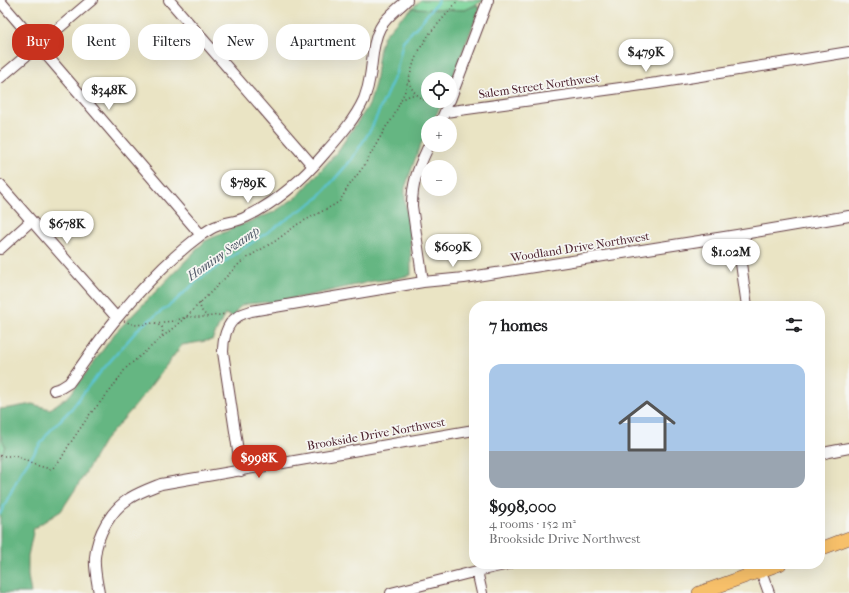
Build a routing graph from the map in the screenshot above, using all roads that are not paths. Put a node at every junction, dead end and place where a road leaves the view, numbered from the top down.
1 (92, 0) edge
2 (168, 0) edge
3 (407, 0) edge
4 (488, 0) edge
5 (0, 1) edge
6 (20, 24) edge
7 (63, 24) edge
8 (849, 52) edge
9 (21, 60) edge
10 (51, 60) edge
11 (0, 78) edge
12 (457, 82) edge
13 (447, 108) edge
14 (445, 112) junction
15 (443, 116) edge
16 (427, 152) edge
17 (313, 166) junction
18 (0, 185) edge
19 (849, 216) edge
20 (31, 222) junction
21 (201, 235) junction
22 (736, 235) junction
23 (0, 249) edge
24 (423, 282) junction
25 (746, 301) edge
26 (117, 318) junction
27 (54, 390) dead end
28 (469, 431) edge
29 (849, 448) edge
30 (825, 453) edge
31 (241, 471) junction
32 (849, 538) edge
33 (825, 547) edge
34 (486, 569) edge
35 (766, 569) edge
36 (477, 571) junction
37 (761, 571) junction
38 (99, 593) edge
39 (391, 593) edge
40 (482, 593) edge
41 (699, 593) edge
42 (769, 593) edge

1 - 7 street
2 - 17 street
3 - 17 street
4 - 12 street
5 - 6 street
8 - 14 street, Salem Street Northwest
9 - 11 street
10 - 21 street
13 - 14 street
14 - 15 street
16 - 24 street
17 - 21 street
18 - 20 street
19 - 22 street, Woodland Drive Northwest
20 - 23 street
20 - 26 street
21 - 26 street
22 - 24 street, Woodland Drive Northwest
22 - 25 street
24 - 31 street, Woodland Drive Northwest
26 - 27 street
28 - 31 street, Brookside Drive Northwest
29 - 30 street
31 - 38 street, Brookside Drive Northwest
32 - 33 main road
34 - 36 street
35 - 37 main road
36 - 39 street
36 - 40 street
37 - 41 main road
37 - 42 street

